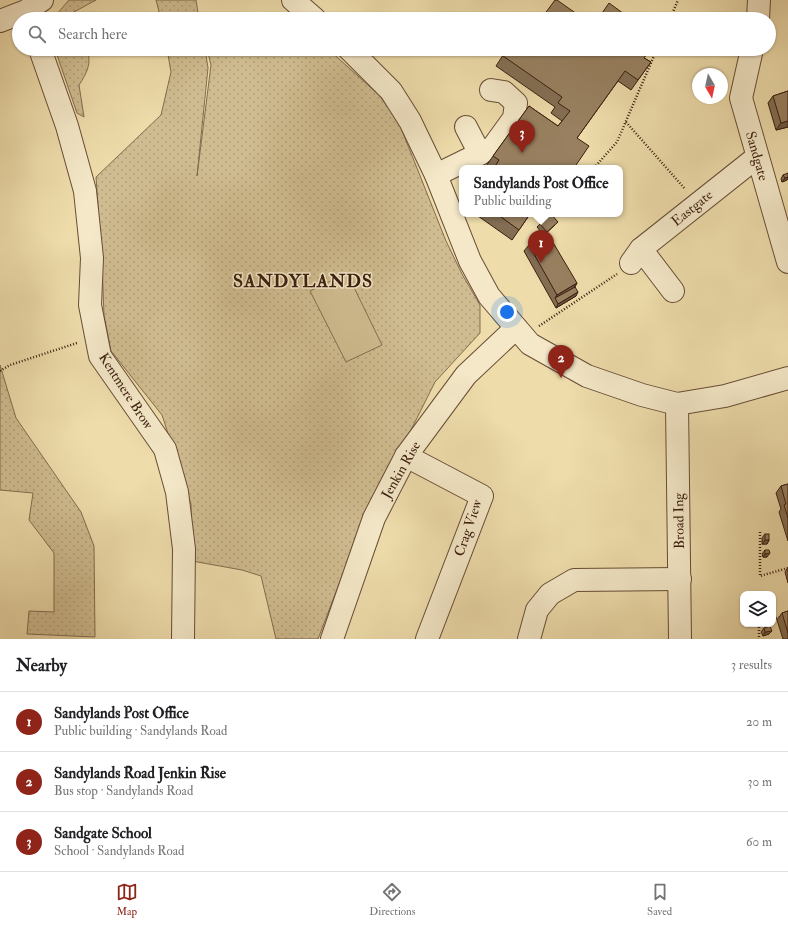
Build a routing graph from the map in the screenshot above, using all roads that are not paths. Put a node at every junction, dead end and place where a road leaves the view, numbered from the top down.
1 (293, 0) edge
2 (759, 0) edge
3 (307, 12) edge
4 (758, 12) edge
5 (12, 17) edge
6 (0, 21) edge
7 (42, 56) edge
8 (357, 56) edge
9 (750, 56) edge
10 (491, 90) dead end
11 (466, 127) dead end
12 (480, 154) junction
13 (757, 157) junction
14 (436, 174) junction
15 (783, 227) edge
16 (788, 262) edge
17 (673, 291) dead end
18 (516, 328) junction
19 (788, 378) edge
20 (677, 404) junction
21 (406, 456) junction
22 (680, 579) junction
23 (183, 639) edge
24 (332, 639) edge
25 (427, 639) edge
26 (529, 639) edge
27 (680, 639) edge

1 - 3 street
2 - 4 street
5 - 6 street
7 - 23 street, Kentmere Brow
8 - 14 street
9 - 13 street, Sandgate
10 - 12 street
11 - 12 street
12 - 14 street
13 - 15 street, Sandgate
13 - 17 street, Eastgate
14 - 18 street
15 - 16 street, Sandgate
18 - 20 street
18 - 21 street, Jenkin Rise
19 - 20 street
20 - 22 street, Broad Ing
21 - 24 street, Jenkin Rise
21 - 25 street, Crag View
22 - 26 street
22 - 27 street, Broad Ing

